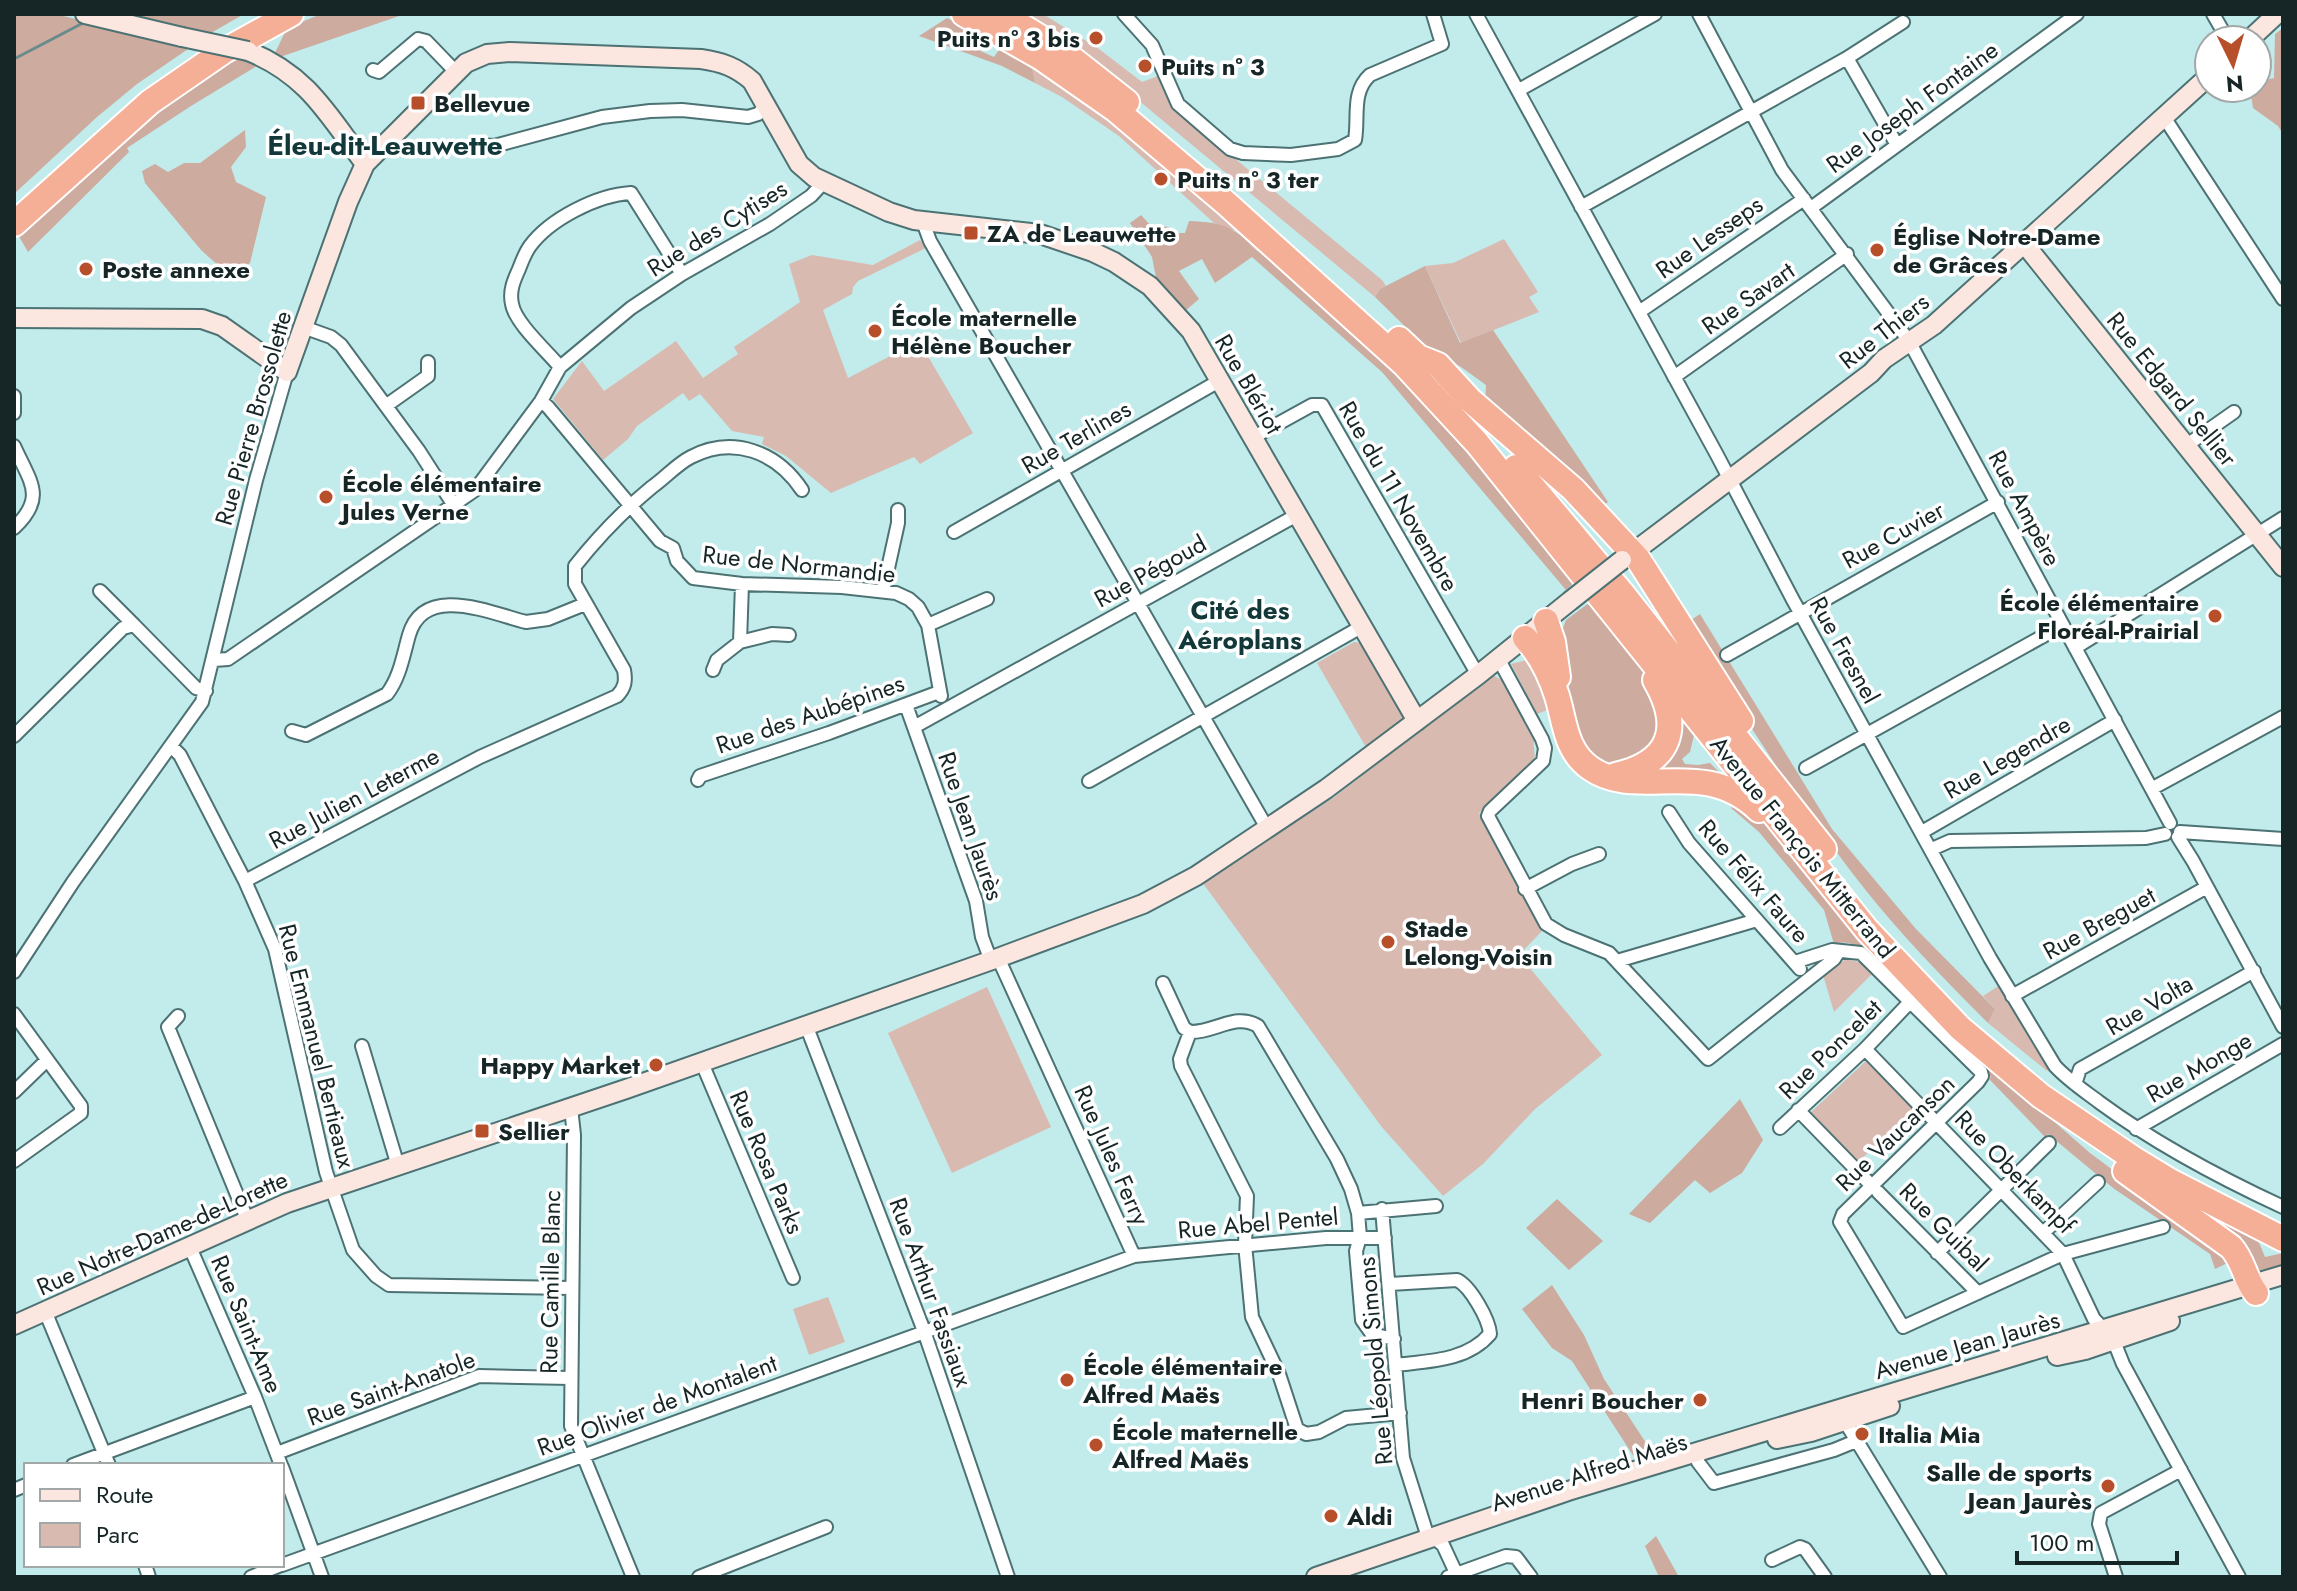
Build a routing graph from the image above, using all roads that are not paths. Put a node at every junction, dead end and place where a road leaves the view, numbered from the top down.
1 (85, 14) edge
2 (258, 14) edge
3 (291, 14) edge
4 (964, 14) edge
5 (1002, 14) edge
6 (1124, 14) edge
7 (1433, 14) edge
8 (1476, 14) edge
9 (1655, 14) edge
10 (1699, 14) edge
11 (2077, 14) edge
12 (1903, 22) dead end
13 (1847, 58) junction
14 (373, 70) dead end
15 (456, 72) junction
16 (1519, 90) junction
17 (2193, 91) edge
18 (765, 107) junction
19 (1751, 113) junction
20 (2164, 117) junction
21 (349, 141) junction
22 (382, 145) junction
23 (478, 145) dead end
24 (1897, 145) junction
25 (365, 164) junction
26 (824, 182) junction
27 (1808, 203) junction
28 (14, 207) edge
29 (1581, 207) junction
30 (923, 222) junction
31 (14, 224) edge
32 (2023, 242) junction
33 (1847, 254) junction
34 (682, 274) junction
35 (2283, 299) edge
36 (1639, 312) junction
37 (14, 318) edge
38 (303, 327) junction
39 (1909, 341) junction
40 (1411, 360) junction
41 (428, 362) dead end
42 (560, 367) junction
43 (287, 372) junction
44 (1674, 377) junction
45 (1219, 381) junction
46 (14, 396) edge
47 (541, 401) junction
48 (387, 405) junction
49 (2234, 412) dead end
50 (14, 413) edge
51 (1252, 438) junction
52 (2187, 445) junction
53 (14, 446) edge
54 (1061, 472) junction
55 (1729, 479) junction
56 (802, 490) dead end
57 (1998, 502) junction
58 (453, 504) junction
59 (630, 505) junction
60 (898, 510) dead end
61 (1297, 515) junction
62 (2283, 518) edge
63 (14, 528) edge
64 (954, 532) dead end
65 (2258, 534) junction
66 (1627, 556) junction
67 (2283, 567) edge
68 (742, 584) junction
69 (100, 591) dead end
70 (883, 591) junction
71 (987, 599) dead end
72 (585, 604) junction
73 (1137, 604) junction
74 (1799, 612) junction
75 (1546, 621) junction
76 (134, 625) junction
77 (928, 625) junction
78 (2063, 625) junction
79 (1361, 627) junction
80 (789, 635) dead end
81 (1525, 638) junction
82 (1635, 639) junction
83 (740, 642) junction
84 (2075, 648) junction
85 (1727, 655) dead end
86 (1498, 658) junction
87 (214, 660) junction
88 (713, 670) dead end
89 (1478, 675) junction
90 (206, 691) junction
91 (939, 692) junction
92 (1557, 695) junction
93 (906, 705) junction
94 (947, 708) junction
95 (2283, 717) edge
96 (1203, 718) junction
97 (2115, 720) junction
98 (1417, 721) junction
99 (914, 727) junction
100 (292, 731) dead end
101 (1866, 733) junction
102 (14, 736) edge
103 (172, 747) junction
104 (1806, 768) dead end
105 (1610, 776) junction
106 (698, 780) dead end
107 (1089, 781) dead end
108 (2153, 788) junction
109 (1788, 803) junction
110 (1669, 812) dead end
111 (1267, 828) junction
112 (1922, 832) junction
113 (2173, 832) junction
114 (2200, 832) junction
115 (2283, 839) edge
116 (1932, 849) junction
117 (2188, 851) junction
118 (1599, 854) dead end
119 (1808, 855) junction
120 (245, 881) junction
121 (2207, 887) junction
122 (1525, 889) junction
123 (1736, 897) junction
124 (1757, 920) junction
125 (1733, 927) junction
126 (1839, 951) junction
127 (1633, 956) junction
128 (995, 959) junction
129 (1617, 961) junction
130 (1795, 962) junction
131 (2254, 971) junction
132 (14, 972) edge
133 (1629, 973) junction
134 (1806, 978) junction
135 (1163, 983) dead end
136 (2012, 996) junction
137 (1910, 1002) junction
138 (14, 1014) edge
139 (178, 1016) dead end
140 (806, 1025) junction
141 (2283, 1027) edge
142 (1190, 1032) junction
143 (2283, 1044) edge
144 (362, 1046) dead end
145 (1866, 1048) junction
146 (47, 1060) junction
147 (702, 1063) junction
148 (2075, 1084) junction
149 (14, 1092) edge
150 (2041, 1096) junction
151 (571, 1108) junction
152 (1798, 1110) junction
153 (1937, 1121) junction
154 (1780, 1128) dead end
155 (2136, 1129) junction
156 (2049, 1143) dead end
157 (14, 1161) edge
158 (398, 1166) junction
159 (2098, 1182) dead end
160 (330, 1187) junction
161 (1875, 1189) junction
162 (2002, 1190) junction
163 (1436, 1206) dead end
164 (2283, 1207) edge
165 (1382, 1209) junction
166 (1358, 1213) junction
167 (247, 1219) junction
168 (2283, 1223) edge
169 (2163, 1227) dead end
170 (2043, 1233) junction
171 (1360, 1237) junction
172 (1385, 1238) junction
173 (2283, 1239) edge
174 (1245, 1244) junction
175 (189, 1245) junction
176 (1937, 1253) junction
177 (2063, 1254) junction
178 (1134, 1256) junction
179 (2283, 1275) edge
180 (793, 1278) dead end
181 (1390, 1284) junction
182 (2283, 1286) edge
183 (572, 1288) junction
184 (2253, 1289) junction
185 (1977, 1293) junction
186 (45, 1311) junction
187 (14, 1325) edge
188 (924, 1331) junction
189 (2107, 1334) junction
190 (1394, 1339) junction
191 (1396, 1365) junction
192 (570, 1378) junction
193 (255, 1397) junction
194 (1400, 1413) junction
195 (1841, 1414) junction
196 (1856, 1441) junction
197 (104, 1452) junction
198 (582, 1455) junction
199 (1699, 1456) junction
200 (280, 1462) edge
201 (78, 1463) edge
202 (108, 1463) edge
203 (2181, 1470) junction
204 (284, 1473) edge
205 (826, 1527) dead end
206 (1437, 1541) junction
207 (313, 1552) junction
208 (1772, 1560) dead end
209 (285, 1564) edge
210 (277, 1567) edge
211 (1452, 1575) edge
212 (251, 1577) edge
213 (322, 1577) edge
214 (633, 1577) edge
215 (699, 1577) edge
216 (1008, 1577) edge
217 (1316, 1577) edge
218 (1352, 1577) edge
219 (1531, 1577) edge
220 (1825, 1577) edge
221 (1940, 1577) edge
222 (2116, 1577) edge
223 (2239, 1577) edge

1 - 21 street, bridge
2 - 28 highway
3 - 31 highway
4 - 40 highway
5 - 40 highway
6 - 7 street
8 - 16 street, Rue Fresnel
9 - 16 street
10 - 19 street, Rue Ampère
11 - 24 street, Rue Joseph Fontaine
12 - 13 street
13 - 19 street
13 - 24 street
14 - 15 street
15 - 18 street, Rue Pierre Brossolette
15 - 22 street, Rue Pierre Brossolette
16 - 29 street, Rue Fresnel
17 - 20 street, Rue Thiers
18 - 23 street
18 - 26 street, Rue Blériot
19 - 27 street, Rue Ampère
19 - 29 street
20 - 32 street, Rue Thiers
20 - 35 street
21 - 22 street
21 - 25 street
22 - 25 street, Rue Pierre Brossolette
24 - 27 street, Rue Joseph Fontaine
25 - 38 street, Rue Pierre Brossolette
26 - 30 street, Rue Blériot
26 - 34 street, Rue des Cytises
27 - 33 street, Rue Ampère
27 - 36 street, Rue Lesseps
29 - 36 street, Rue Fresnel
30 - 45 street, Rue Blériot
30 - 54 street
32 - 39 street, Rue Thiers
32 - 52 street, Rue Edgard Sellier
33 - 39 street, Rue Ampère
33 - 44 street, Rue Savart
34 - 42 street, Rue des Cytises
34 - 42 street
36 - 44 street, Rue Fresnel
37 - 43 street
38 - 43 street, Rue Pierre Brossolette
38 - 48 street
39 - 55 street, Rue Thiers
39 - 57 street, Rue Ampère
40 - 66 highway
40 - 82 highway, Avenue François Mitterrand
40 - 109 highway, Avenue François Mitterrand
41 - 48 street
42 - 47 street
43 - 87 street, Rue Pierre Brossolette
44 - 55 street, Rue Fresnel
45 - 51 street, Rue Blériot
45 - 54 street, Rue Terlines
46 - 50 street
47 - 58 street
47 - 59 street, Rue de Normandie
48 - 58 street
49 - 52 street
51 - 61 street, Rue Blériot
51 - 89 street, Rue du 11 Novembre
52 - 65 street, Rue Edgard Sellier
53 - 63 street
54 - 64 street, Rue Terlines
54 - 73 street
55 - 66 street, Rue Thiers
55 - 74 street, Rue Fresnel
56 - 59 street
57 - 74 street, Rue Cuvier
57 - 78 street, Rue Ampère
58 - 87 street
59 - 68 street, Rue de Normandie
59 - 72 street
60 - 70 street
61 - 73 street, Rue Pégoud
61 - 79 street, Rue Blériot
62 - 65 street
65 - 67 street, Rue Edgard Sellier
65 - 84 street
66 - 75 street, Rue Thiers, bridge
66 - 109 highway
68 - 70 street, Rue de Normandie
68 - 83 street
69 - 76 street
70 - 77 street, Rue de Normandie
71 - 77 street
72 - 100 street
72 - 120 street, Rue Julien Leterme
73 - 94 street, Rue Pégoud
73 - 96 street
74 - 85 street, Rue Cuvier
74 - 101 street, Rue Fresnel
75 - 81 street
75 - 92 highway
76 - 90 street
76 - 102 street
77 - 91 street
78 - 84 street, Rue Ampère
78 - 101 street
79 - 96 street
79 - 98 street, Rue Blériot
80 - 83 street
81 - 86 street
81 - 92 highway
82 - 105 highway
82 - 119 highway, Avenue François Mitterrand
83 - 88 street
84 - 97 street, Rue Ampère
86 - 89 street, Rue Notre-Dame-de-Lorette
86 - 122 street
87 - 90 street, Rue Pierre Brossolette
89 - 98 street, Rue Notre-Dame-de-Lorette
90 - 103 street, Rue Pierre Brossolette
91 - 93 street, Rue des Aubépines
91 - 94 street
92 - 105 highway
93 - 99 street, Rue Jean Jaurès
93 - 106 street, Rue des Aubépines
94 - 99 street, Rue Pégoud
95 - 108 street
96 - 107 street
96 - 111 street
97 - 108 street, Rue Ampère
97 - 112 street, Rue Legendre
98 - 111 street, Rue Notre-Dame-de-Lorette
99 - 128 street, Rue Jean Jaurès
101 - 104 street
101 - 112 street, Rue Fresnel
103 - 120 street, Rue Emmanuel Bertieaux
103 - 132 street, Rue Pierre Brossolette
105 - 119 highway
108 - 113 street, Rue Ampère
109 - 168 highway, Avenue François Mitterrand
110 - 123 street, Rue Félix Faure
111 - 128 street, Rue Notre-Dame-de-Lorette
112 - 116 street, Rue Fresnel
113 - 114 street
113 - 116 street
113 - 117 street, Rue Ampère
114 - 115 street
114 - 117 street
116 - 136 street, Rue Fresnel
117 - 121 street, Rue Ampère
118 - 122 street
119 - 150 highway, Avenue François Mitterrand
120 - 160 street, Rue Emmanuel Bertieaux
121 - 131 street, Rue Ampère
121 - 136 street, Rue Breguet
122 - 129 street
123 - 124 street, Rue Félix Faure
123 - 125 street
124 - 125 street
124 - 130 street, Rue Félix Faure
125 - 127 street
126 - 130 street
126 - 134 street
126 - 137 street
127 - 129 street
127 - 133 street
128 - 140 street, Rue Notre-Dame-de-Lorette
128 - 178 street, Rue Jules Ferry
129 - 133 street
130 - 134 street, Rue Félix Faure
131 - 141 street, Rue Ampère
131 - 148 street, Rue Volta
133 - 134 street
135 - 142 street
136 - 148 street, Rue Fresnel
137 - 145 street, Rue Poncelet
137 - 153 street, Rue Vaucanson
138 - 146 street
139 - 167 street
140 - 147 street, Rue Notre-Dame-de-Lorette
140 - 188 street, Rue Arthur Fassiaux
142 - 166 street
142 - 174 street
143 - 155 street, Rue Monge
144 - 158 street
145 - 152 street, Rue Poncelet
145 - 153 street, Rue Oberkampf
146 - 149 street
146 - 157 street
147 - 151 street, Rue Notre-Dame-de-Lorette
147 - 180 street, Rue Rosa Parks
148 - 155 street, Rue Fresnel
150 - 173 highway, Avenue François Mitterrand
150 - 184 highway
151 - 158 street, Rue Notre-Dame-de-Lorette
151 - 183 street, Rue Camille Blanc
152 - 154 street, Rue Poncelet
152 - 161 street, Rue Guibal
153 - 161 street, Rue Vaucanson
153 - 162 street, Rue Oberkampf
155 - 164 street, Rue Fresnel
156 - 162 street
158 - 160 street, Rue Notre-Dame-de-Lorette
159 - 170 street
160 - 167 street, Rue Notre-Dame-de-Lorette
160 - 183 street, Rue Emmanuel Bertieaux
161 - 176 street, Rue Guibal
161 - 185 street, Rue Vaucanson
162 - 170 street, Rue Oberkampf
162 - 176 street
163 - 165 street
165 - 166 street
165 - 172 street, Rue Léopold Simons
166 - 171 street
167 - 175 street, Rue Notre-Dame-de-Lorette
169 - 177 street
170 - 177 street, Rue Oberkampf
171 - 172 street, Rue Abel Pentel
171 - 174 street, Rue Abel Pentel
171 - 190 street
172 - 181 street, Rue Léopold Simons
174 - 178 street, Rue Abel Pentel
174 - 194 street
175 - 186 street, Rue Notre-Dame-de-Lorette
175 - 193 street, Rue Saint-Ame
176 - 185 street, Rue Guibal
177 - 185 street
177 - 189 street, Rue Oberkampf
178 - 188 street, Rue Jules Ferry
179 - 184 street, Avenue Jean Jaurès
181 - 190 street, Rue Léopold Simons
181 - 191 street
182 - 184 street, Avenue Jean Jaurès
183 - 192 street, Rue Camille Blanc
184 - 189 street, Avenue Jean Jaurès
186 - 187 street, Rue Notre-Dame-de-Lorette
186 - 197 street
188 - 198 street, Rue Olivier de Montalent
188 - 216 street, Rue Arthur Fassiaux
189 - 195 street, Avenue Jean Jaurès
189 - 203 street, Rue Oberkampf
190 - 191 street, Rue Léopold Simons
191 - 194 street, Rue Léopold Simons
192 - 198 street, Rue Camille Blanc
192 - 200 street, Rue Saint-Anatole
193 - 197 street
193 - 200 street, Rue Saint-Ame
194 - 206 street, Rue Léopold Simons
195 - 196 street
195 - 199 street, Avenue Alfred Maës
196 - 199 street
196 - 221 street
197 - 201 street
197 - 202 street
198 - 207 street, Rue Olivier de Montalent
198 - 214 street, Rue Camille Blanc
199 - 206 street, Avenue Alfred Maës
199 - 206 street, Avenue Alfred Maës
203 - 222 street
203 - 223 street, Rue Oberkampf
204 - 207 street, Rue Saint-Ame
205 - 215 street
206 - 211 street, Rue Léopold Simons
206 - 217 street, Avenue Alfred Maës
206 - 218 street, Avenue Alfred Maës
207 - 209 street, Rue Olivier de Montalent
207 - 213 street, Rue Saint-Ame
208 - 220 street
210 - 212 street, Rue Olivier de Montalent
211 - 219 street

